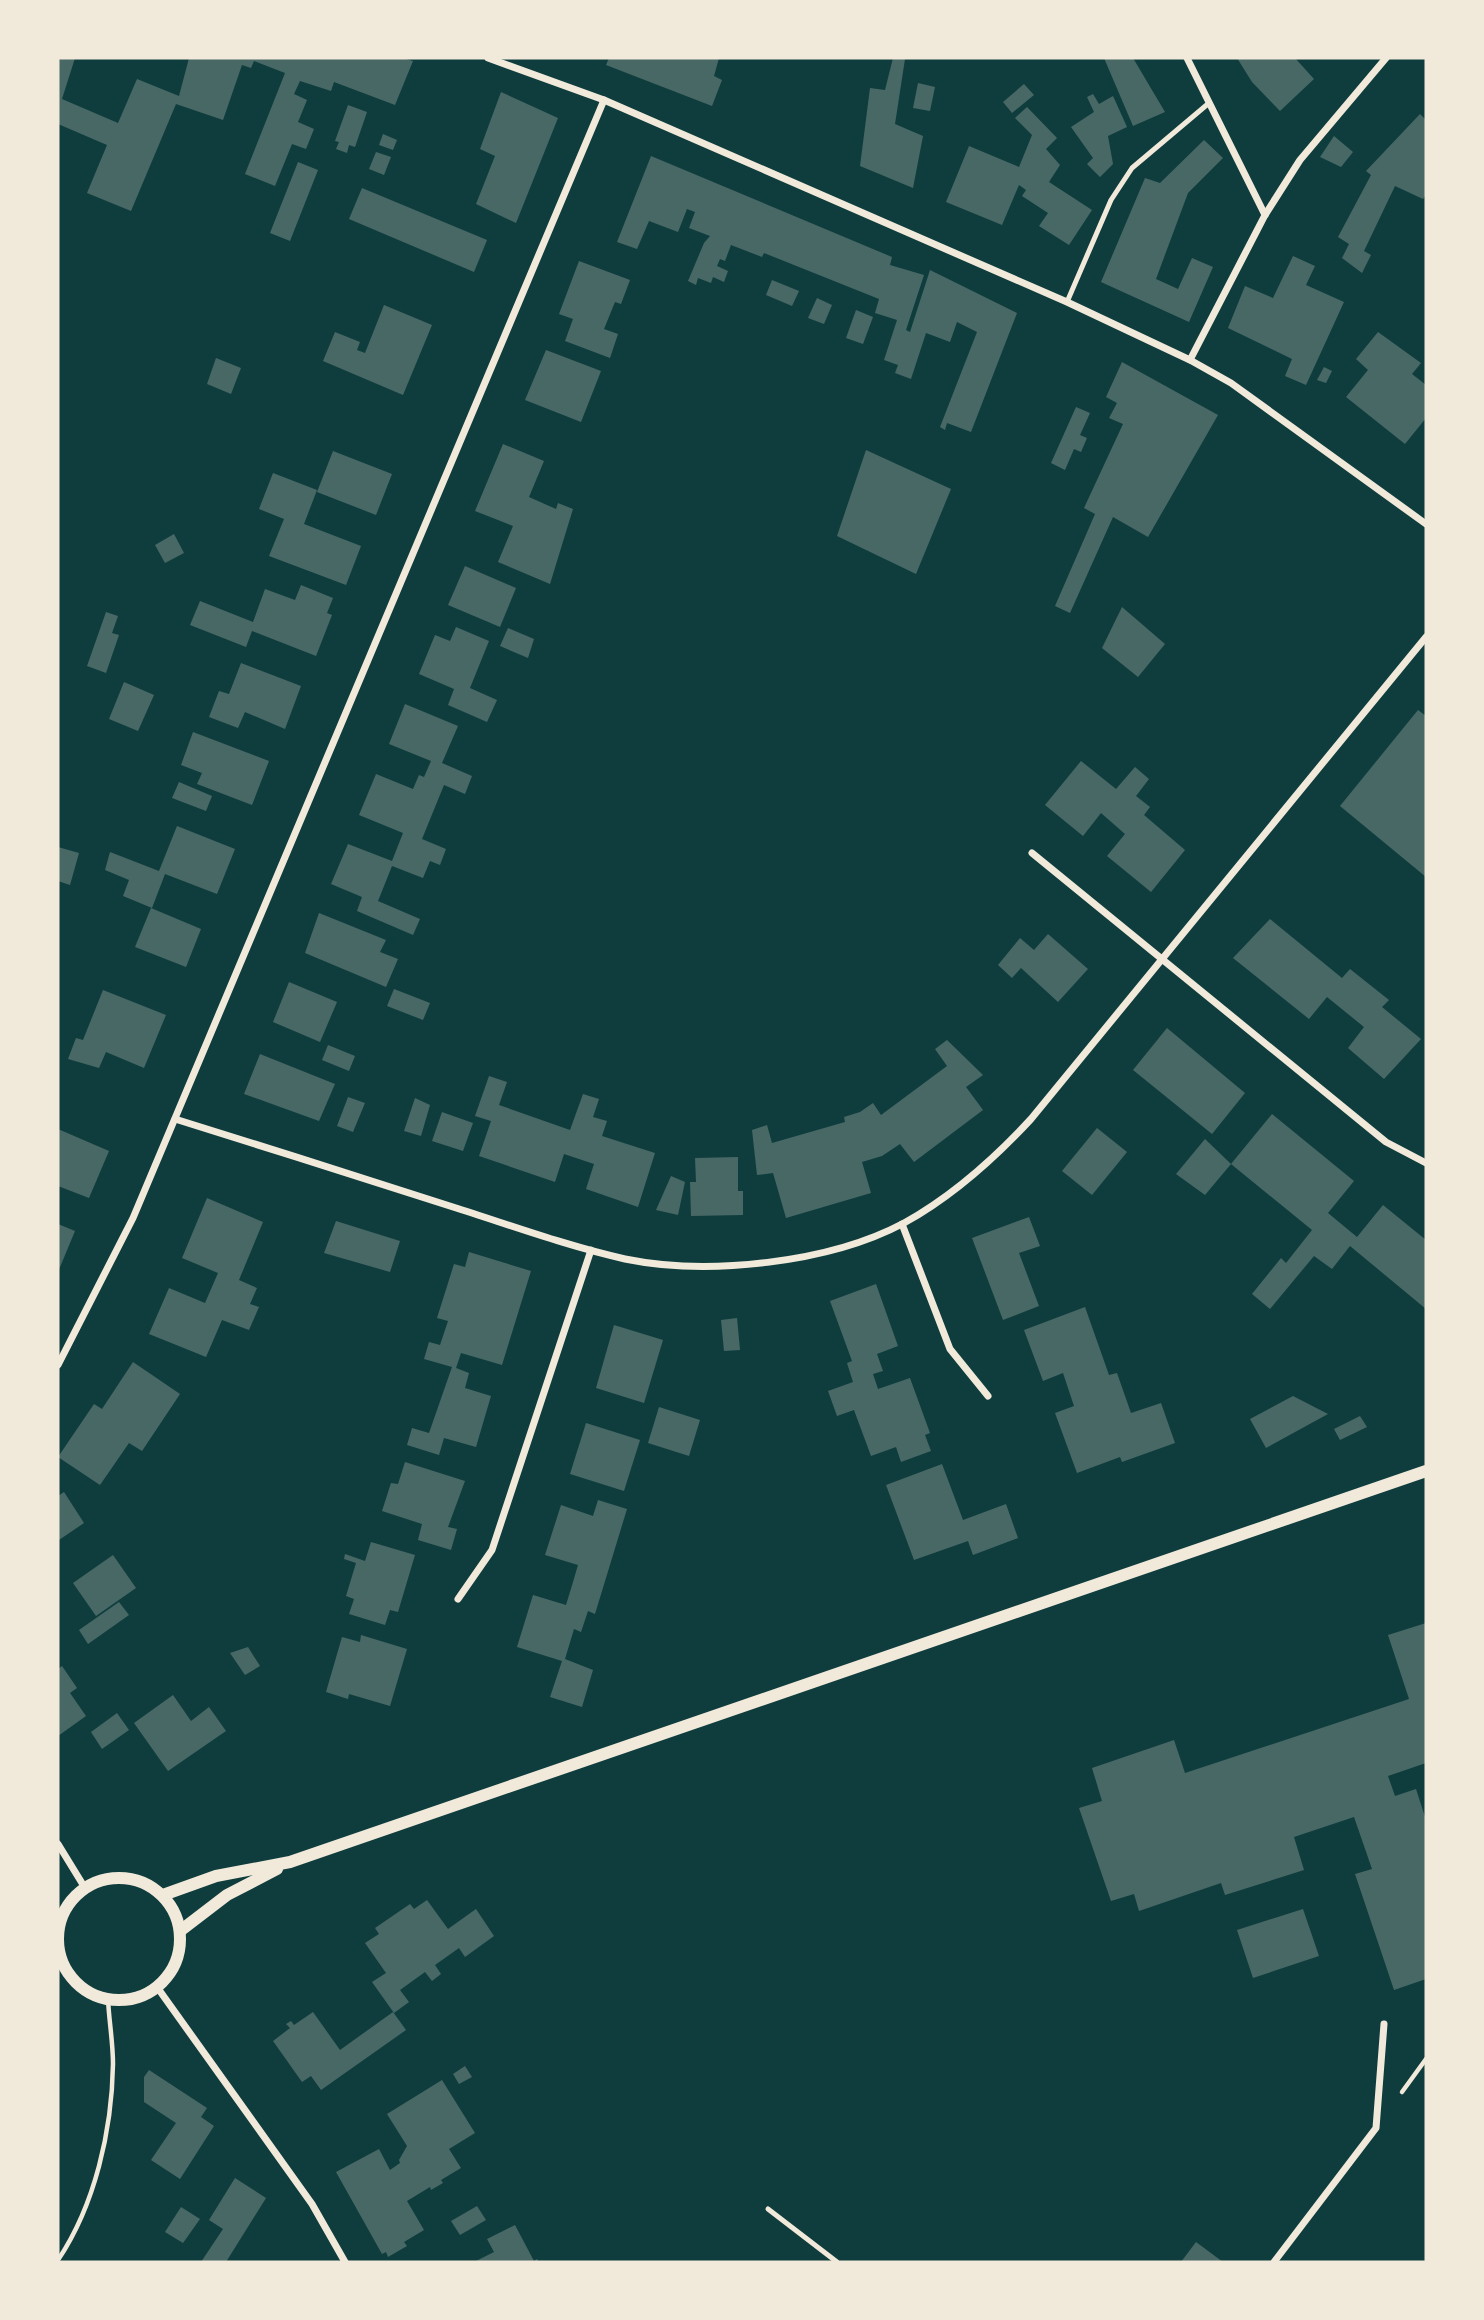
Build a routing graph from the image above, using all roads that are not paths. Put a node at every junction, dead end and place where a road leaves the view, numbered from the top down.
1 (488, 58) edge
2 (1187, 58) edge
3 (1386, 58) edge
4 (604, 100) junction
5 (1209, 103) junction
6 (1265, 215) junction
7 (1067, 302) junction
8 (1189, 360) junction
9 (1426, 524) edge
10 (1426, 637) edge
11 (1032, 853) dead end
12 (1162, 958) junction
13 (175, 1119) junction
14 (1426, 1163) edge
15 (902, 1224) junction
16 (591, 1250) junction
17 (58, 1365) edge
18 (988, 1396) dead end
19 (1426, 1471) edge
20 (458, 1599) dead end
21 (58, 1844) edge
22 (290, 1862) junction
23 (85, 1888) junction
24 (163, 1895) junction
25 (58, 1928) edge
26 (180, 1931) junction
27 (63, 1974) edge
28 (157, 1987) junction
29 (1384, 2024) dead end
30 (768, 2209) dead end
31 (345, 2262) edge
32 (837, 2262) edge
33 (1274, 2262) edge

1 - 4 street
2 - 5 street
3 - 6 street
4 - 7 street
4 - 13 street
5 - 6 street
5 - 7 lane
6 - 8 street
7 - 8 street
8 - 9 street
10 - 12 street
11 - 12 street
12 - 14 street
12 - 15 street
13 - 16 street
13 - 17 street
15 - 16 street
15 - 18 street
16 - 20 street
19 - 22 street
21 - 23 street
22 - 24 street
22 - 26 street
23 - 24 street
23 - 25 street
24 - 26 street
25 - 27 street
26 - 28 street
27 - 28 street
28 - 31 street
29 - 33 street
30 - 32 lane

